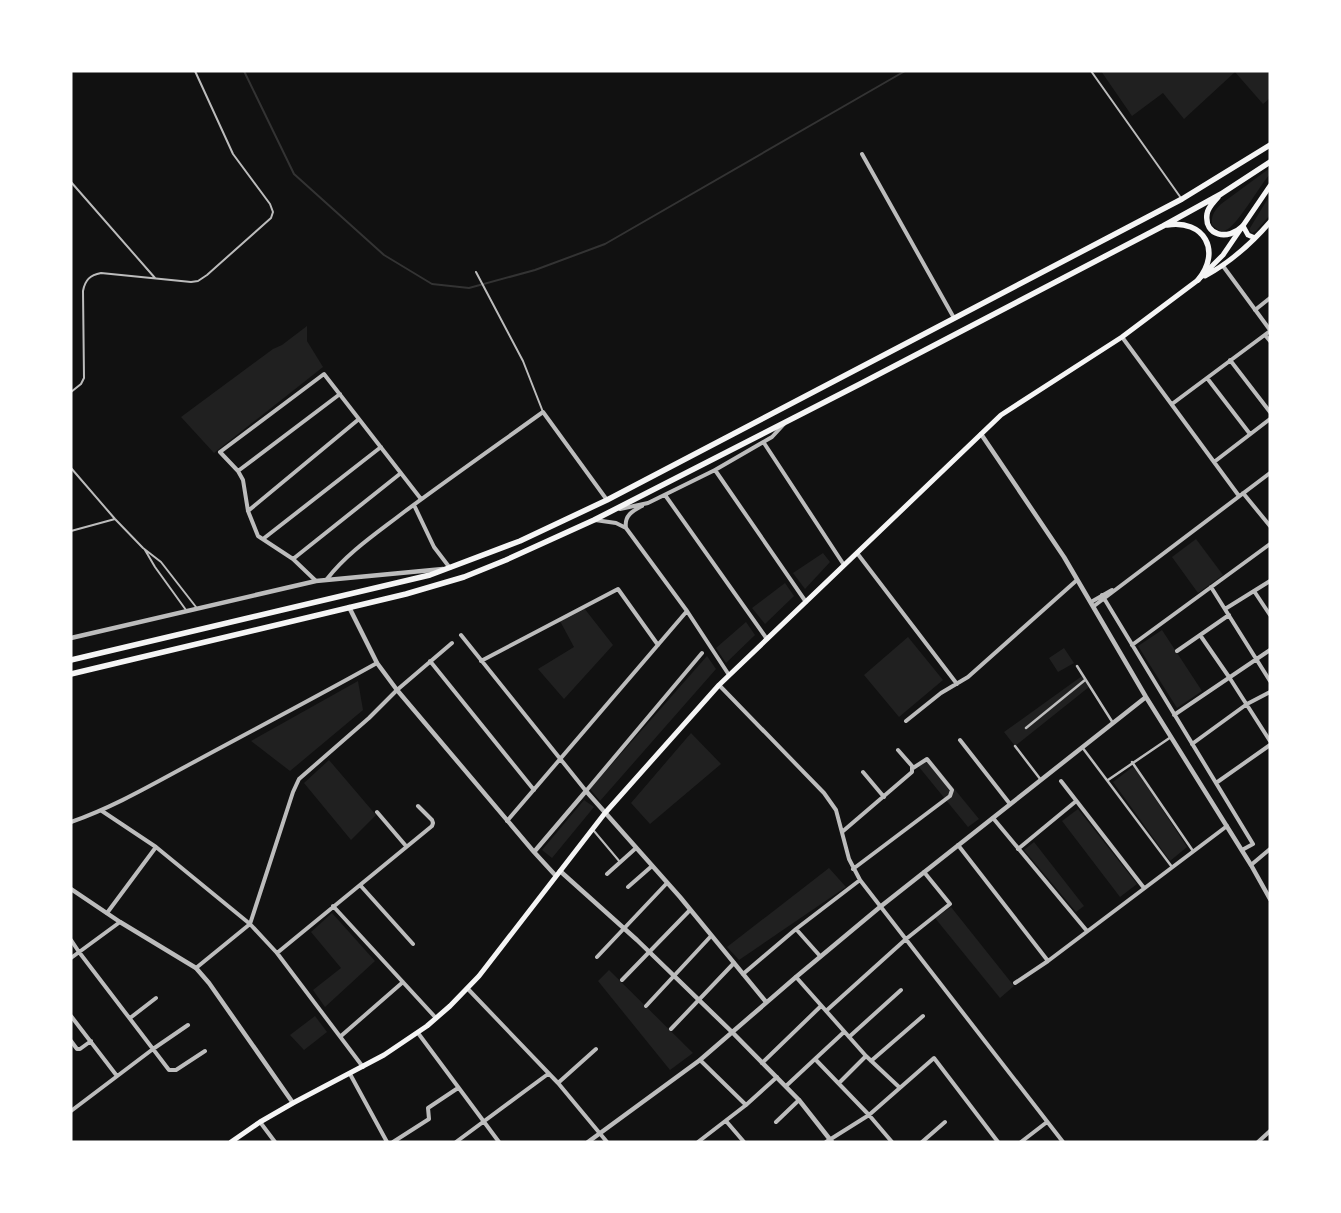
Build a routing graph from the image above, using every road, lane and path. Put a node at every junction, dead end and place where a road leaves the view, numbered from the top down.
1 (195, 71) edge
2 (1091, 71) edge
3 (1270, 145) edge
4 (862, 154) dead end
5 (1270, 162) edge
6 (71, 182) edge
7 (1270, 186) edge
8 (1221, 194) junction
9 (1182, 200) junction
10 (1270, 222) edge
11 (1163, 226) junction
12 (1243, 226) junction
13 (1255, 238) junction
14 (1223, 266) junction
15 (476, 272) dead end
16 (156, 279) junction
17 (1198, 280) junction
18 (1270, 298) edge
19 (1255, 310) junction
20 (954, 318) junction
21 (1270, 331) edge
22 (1265, 335) junction
23 (1122, 337) junction
24 (1270, 341) edge
25 (1230, 360) junction
26 (1207, 378) junction
27 (71, 392) edge
28 (340, 394) junction
29 (1172, 404) junction
30 (544, 412) junction
31 (1270, 412) edge
32 (359, 419) junction
33 (1270, 419) edge
34 (786, 422) junction
35 (980, 434) junction
36 (1250, 434) junction
37 (764, 443) junction
38 (381, 446) junction
39 (1214, 462) junction
40 (71, 468) edge
41 (715, 470) junction
42 (238, 471) junction
43 (401, 473) junction
44 (1270, 473) edge
45 (1241, 494) junction
46 (665, 495) junction
47 (421, 499) junction
48 (607, 500) junction
49 (648, 503) junction
50 (414, 505) junction
51 (614, 509) junction
52 (248, 511) junction
53 (115, 519) junction
54 (594, 520) junction
55 (1270, 526) edge
56 (626, 528) junction
57 (71, 532) edge
58 (263, 539) junction
59 (1270, 544) edge
60 (143, 548) junction
61 (856, 553) junction
62 (293, 559) junction
63 (844, 565) junction
64 (450, 568) junction
65 (327, 579) junction
66 (1077, 580) junction
67 (316, 581) junction
68 (1270, 581) edge
69 (1210, 588) junction
70 (1254, 591) junction
71 (1103, 597) junction
72 (806, 602) junction
73 (1092, 604) junction
74 (348, 607) junction
75 (197, 609) junction
76 (1225, 609) junction
77 (187, 611) junction
78 (687, 611) junction
79 (1229, 615) junction
80 (1270, 615) edge
81 (461, 635) dead end
82 (1200, 635) junction
83 (71, 638) edge
84 (767, 639) junction
85 (452, 643) dead end
86 (658, 645) junction
87 (1132, 645) junction
88 (1270, 650) edge
89 (1177, 651) dead end
90 (702, 653) dead end
91 (71, 660) edge
92 (481, 660) junction
93 (1256, 660) junction
94 (430, 661) junction
95 (377, 662) junction
96 (1077, 666) dead end
97 (71, 674) edge
98 (729, 675) junction
99 (1229, 677) junction
100 (1085, 680) junction
101 (1270, 681) edge
102 (719, 684) junction
103 (956, 684) junction
104 (396, 690) junction
105 (1270, 692) edge
106 (1146, 697) junction
107 (1247, 704) junction
108 (1174, 715) junction
109 (906, 721) dead end
110 (1113, 723) junction
111 (1026, 728) dead end
112 (1171, 737) junction
113 (960, 740) dead end
114 (1270, 741) edge
115 (1192, 744) junction
116 (1015, 746) dead end
117 (1270, 746) edge
118 (1082, 747) junction
119 (898, 750) dead end
120 (560, 759) junction
121 (1132, 762) junction
122 (913, 768) junction
123 (862, 772) dead end
124 (1041, 780) junction
125 (1108, 780) junction
126 (1061, 781) dead end
127 (1216, 783) junction
128 (534, 790) junction
129 (586, 791) junction
130 (884, 797) junction
131 (1076, 802) junction
132 (1010, 804) junction
133 (418, 806) dead end
134 (102, 811) junction
135 (377, 812) dead end
136 (605, 813) junction
137 (993, 818) junction
138 (507, 821) junction
139 (71, 822) edge
140 (1227, 826) junction
141 (592, 829) junction
142 (842, 832) junction
143 (958, 845) junction
144 (406, 846) junction
145 (156, 848) junction
146 (636, 848) junction
147 (1018, 849) junction
148 (1270, 849) edge
149 (1242, 850) junction
150 (1193, 851) junction
151 (534, 852) junction
152 (620, 862) junction
153 (1251, 865) junction
154 (652, 866) junction
155 (1172, 867) junction
156 (853, 869) junction
157 (560, 871) junction
158 (924, 872) junction
159 (607, 874) dead end
160 (556, 876) junction
161 (860, 880) junction
162 (667, 883) junction
163 (360, 885) junction
164 (628, 887) dead end
165 (1144, 888) junction
166 (71, 889) edge
167 (1270, 899) edge
168 (333, 906) junction
169 (880, 906) junction
170 (690, 910) junction
171 (107, 913) junction
172 (120, 922) junction
173 (250, 924) junction
174 (624, 928) junction
175 (796, 929) junction
176 (1087, 931) junction
177 (712, 936) junction
178 (71, 940) edge
179 (906, 940) junction
180 (413, 944) dead end
181 (79, 952) junction
182 (649, 952) junction
183 (277, 953) junction
184 (820, 956) junction
185 (597, 957) dead end
186 (71, 958) edge
187 (1048, 961) junction
188 (734, 963) junction
189 (196, 968) junction
190 (743, 974) junction
191 (674, 976) junction
192 (796, 977) junction
193 (622, 980) dead end
194 (403, 982) junction
195 (1015, 983) dead end
196 (468, 989) junction
197 (900, 990) dead end
198 (156, 998) dead end
199 (698, 1000) junction
200 (766, 1002) junction
201 (646, 1006) dead end
202 (821, 1006) junction
203 (826, 1011) junction
204 (71, 1016) edge
205 (924, 1016) dead end
206 (130, 1018) junction
207 (436, 1019) junction
208 (188, 1025) dead end
209 (670, 1029) dead end
210 (418, 1032) junction
211 (732, 1032) junction
212 (844, 1032) junction
213 (341, 1036) junction
214 (849, 1037) junction
215 (71, 1041) edge
216 (91, 1041) junction
217 (153, 1049) junction
218 (596, 1049) dead end
219 (205, 1050) dead end
220 (866, 1056) junction
221 (815, 1059) junction
222 (700, 1060) junction
223 (871, 1061) junction
224 (762, 1063) junction
225 (363, 1067) junction
226 (350, 1074) junction
227 (548, 1074) junction
228 (116, 1076) junction
229 (777, 1077) junction
230 (558, 1083) junction
231 (839, 1083) junction
232 (786, 1086) junction
233 (899, 1087) junction
234 (458, 1088) junction
235 (799, 1100) junction
236 (293, 1103) junction
237 (746, 1105) junction
238 (71, 1111) edge
239 (869, 1115) junction
240 (726, 1121) junction
241 (260, 1122) junction
242 (483, 1122) junction
243 (776, 1122) dead end
244 (945, 1122) dead end
245 (1047, 1122) junction
246 (1270, 1131) edge
247 (600, 1134) junction
248 (829, 1141) edge
249 (231, 1142) edge
250 (275, 1142) edge
251 (387, 1142) edge
252 (393, 1142) edge
253 (456, 1142) edge
254 (499, 1142) edge
255 (588, 1142) edge
256 (607, 1142) edge
257 (698, 1142) edge
258 (744, 1142) edge
259 (892, 1142) edge
260 (922, 1142) edge
261 (998, 1142) edge
262 (1021, 1142) edge
263 (1063, 1142) edge
264 (1258, 1142) edge

1 - 16 lane
2 - 9 lane
3 - 9 main road
4 - 20 street
5 - 8 main road
6 - 16 lane
7 - 12 main road
8 - 11 main road
8 - 12 main road
9 - 20 main road
10 - 13 main road
11 - 17 main road
11 - 34 main road
12 - 13 main road
12 - 17 main road
13 - 14 main road
14 - 17 main road
14 - 19 street
15 - 30 lane
16 - 27 lane
17 - 23 main road
18 - 19 street
19 - 21 street
20 - 48 main road
21 - 22 street
22 - 24 street
22 - 25 street
23 - 29 street
23 - 35 main road
25 - 26 street
25 - 31 street
26 - 29 street
26 - 36 street
28 - 32 street
28 - 42 street
28 - 42 street
29 - 39 street
30 - 47 street
30 - 48 street
32 - 38 street
32 - 52 street
33 - 36 street
34 - 37 street
34 - 51 main road
35 - 61 main road
35 - 66 street
36 - 39 street
37 - 41 street
37 - 63 street
38 - 43 street
38 - 58 street
39 - 45 street
40 - 53 lane
41 - 46 street
41 - 72 street
42 - 52 street
43 - 47 street
43 - 62 street
44 - 45 street
45 - 55 street
45 - 71 street
46 - 49 street
46 - 84 street
47 - 50 street
48 - 64 main road
49 - 51 street
49 - 56 street
50 - 64 street
50 - 65 street
51 - 54 main road
52 - 58 street
53 - 57 lane
53 - 60 lane
54 - 56 street
54 - 74 main road
56 - 78 street
58 - 62 street
59 - 69 street
60 - 75 lane
60 - 77 lane
61 - 63 main road
61 - 103 street
62 - 67 street
63 - 72 main road
64 - 65 street
64 - 91 main road
65 - 67 street
66 - 73 street
66 - 103 street
67 - 75 street
68 - 70 street
69 - 76 street
69 - 87 street
70 - 76 street
70 - 80 street
71 - 73 street
71 - 87 street
72 - 84 main road
73 - 106 street
74 - 95 street
74 - 97 main road
75 - 77 street
76 - 79 street
77 - 83 street
78 - 86 street
78 - 98 street
79 - 82 street
79 - 93 street
81 - 92 street
82 - 89 street
82 - 99 street
84 - 98 main road
85 - 94 street
86 - 92 street
86 - 120 street
87 - 108 street
88 - 93 street
90 - 129 street
92 - 120 street
93 - 99 street
93 - 101 street
94 - 104 street
94 - 128 street
95 - 104 street
95 - 134 street
96 - 100 street
98 - 102 main road
99 - 107 street
99 - 108 street
100 - 110 street
100 - 111 street
102 - 136 main road
102 - 142 street
103 - 109 street
104 - 138 street
104 - 173 street
105 - 107 street
106 - 110 street
106 - 112 street
107 - 114 street
107 - 115 street
108 - 115 street
110 - 118 street
112 - 121 street
112 - 140 street
113 - 132 street
115 - 127 street
116 - 124 street
117 - 127 street
118 - 124 street
118 - 125 street
119 - 122 street
120 - 128 street
120 - 129 street
121 - 125 street
121 - 150 street
122 - 130 street
122 - 156 street
123 - 130 street
124 - 132 street
125 - 155 street
126 - 131 street
127 - 149 street
128 - 138 street
129 - 136 street
129 - 151 street
130 - 142 street
131 - 147 street
131 - 165 street
132 - 137 street
133 - 144 street
134 - 139 street
134 - 145 street
135 - 144 street
136 - 141 main road
136 - 146 street
137 - 143 street
137 - 147 street
138 - 151 street
140 - 149 street
140 - 150 street
141 - 152 lane
141 - 157 main road
142 - 156 street
143 - 158 street
143 - 187 street
144 - 163 street
145 - 171 street
145 - 173 street
146 - 152 street
146 - 154 street
147 - 176 street
148 - 153 street
149 - 153 street
150 - 155 street
151 - 160 street
152 - 159 street
153 - 167 street
154 - 162 street
154 - 164 street
155 - 165 street
156 - 161 street
157 - 160 main road
157 - 174 street
158 - 169 street
158 - 179 street
160 - 196 main road
161 - 169 street
161 - 175 street
162 - 170 street
162 - 174 street
163 - 168 street
163 - 180 street
165 - 176 street
166 - 171 street
168 - 183 street
168 - 194 street
169 - 179 street
169 - 184 street
170 - 177 street
170 - 182 street
171 - 172 street
172 - 181 street
172 - 189 street
173 - 183 street
173 - 189 street
174 - 182 street
174 - 185 street
175 - 184 street
175 - 190 street
176 - 187 street
177 - 188 street
177 - 191 street
178 - 181 street
179 - 203 street
179 - 245 street
181 - 186 street
181 - 206 street
182 - 191 street
182 - 193 street
183 - 213 street
184 - 192 street
187 - 195 street
188 - 190 street
188 - 199 street
189 - 236 street
190 - 200 street
191 - 199 street
191 - 201 street
192 - 200 street
192 - 202 street
194 - 207 street
194 - 213 street
196 - 207 main road
196 - 227 street
197 - 214 street
198 - 206 street
199 - 209 street
199 - 211 street
200 - 211 street
202 - 203 street
202 - 224 street
203 - 212 street
204 - 216 street
205 - 223 street
206 - 217 street
207 - 210 main road
208 - 217 street
210 - 225 main road
210 - 234 street
211 - 222 street
211 - 224 street
212 - 214 street
212 - 221 street
213 - 225 street
214 - 220 street
215 - 216 street
216 - 228 street
217 - 219 street
217 - 228 street
218 - 230 street
220 - 223 street
220 - 231 street
221 - 231 street
221 - 232 street
222 - 237 street
222 - 247 street
223 - 233 street
224 - 229 street
225 - 226 main road
226 - 236 main road
226 - 251 street
227 - 230 street
227 - 242 street
228 - 238 street
229 - 232 street
229 - 237 street
230 - 247 street
231 - 239 street
232 - 235 street
233 - 239 street
233 - 261 street
234 - 242 street
234 - 252 street
235 - 243 street
235 - 248 street
236 - 241 main road
237 - 240 street
239 - 248 street
239 - 259 street
240 - 257 street
240 - 258 street
241 - 249 main road
241 - 250 street
242 - 253 street
242 - 254 street
244 - 260 street
245 - 262 street
245 - 263 street
246 - 264 street
247 - 255 street
247 - 256 street

